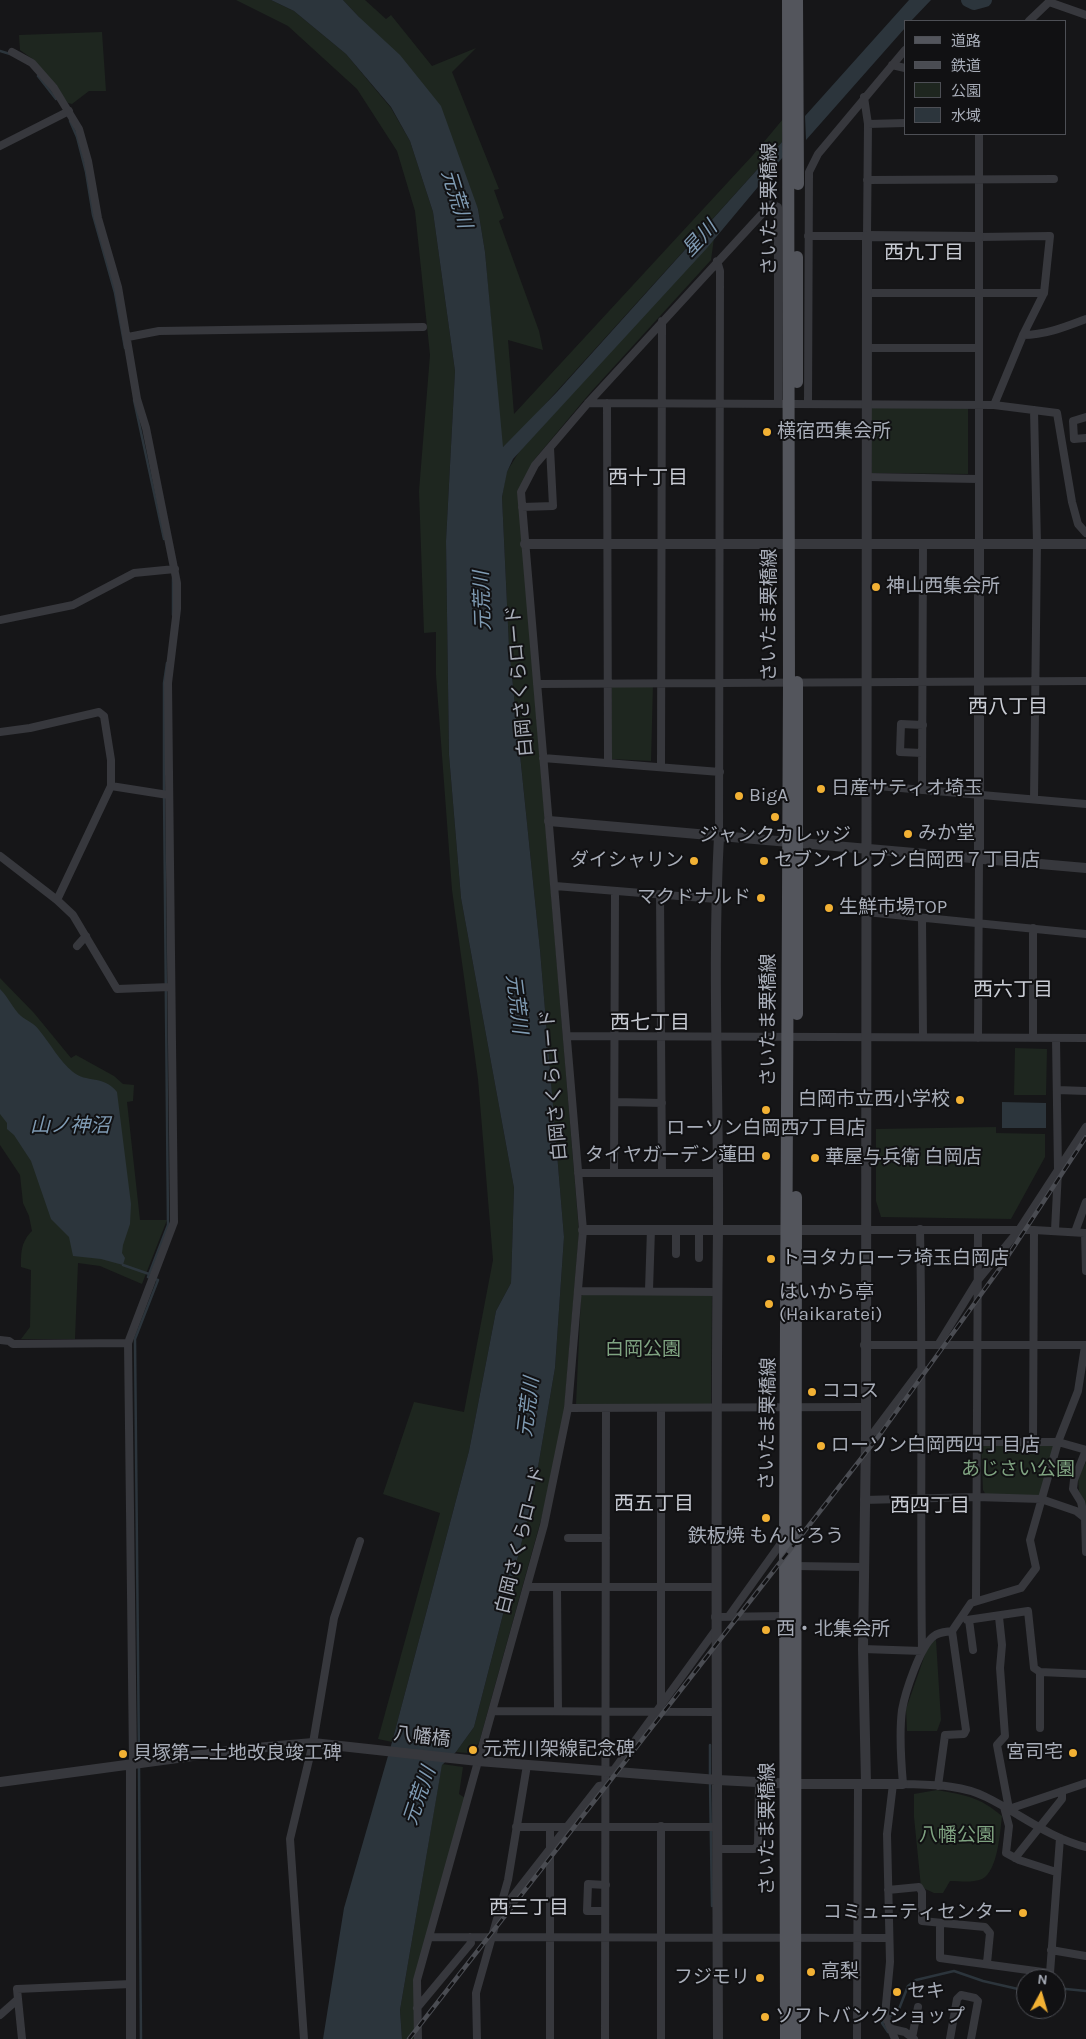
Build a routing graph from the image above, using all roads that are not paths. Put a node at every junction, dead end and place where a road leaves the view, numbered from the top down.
1 (788, 0) edge
2 (797, 0) edge
3 (1050, 1) edge
4 (1086, 14) edge
5 (1030, 20) edge
6 (904, 51) edge
7 (12, 52) dead end
8 (892, 66) junction
9 (904, 68) edge
10 (864, 97) junction
11 (70, 111) junction
12 (868, 124) junction
13 (904, 124) edge
14 (979, 135) edge
15 (0, 146) edge
16 (794, 172) junction
17 (1054, 179) dead end
18 (867, 180) junction
19 (979, 180) junction
20 (808, 236) junction
21 (867, 236) junction
22 (979, 237) junction
23 (716, 261) junction
24 (867, 293) junction
25 (979, 293) junction
26 (1044, 294) junction
27 (1086, 319) edge
28 (662, 321) junction
29 (423, 327) dead end
30 (1023, 335) junction
31 (128, 337) junction
32 (867, 348) junction
33 (978, 348) junction
34 (588, 403) junction
35 (607, 403) junction
36 (662, 403) junction
37 (719, 404) junction
38 (793, 404) junction
39 (868, 404) junction
40 (978, 405) junction
41 (994, 405) junction
42 (1034, 410) junction
43 (1086, 417) edge
44 (1086, 438) edge
45 (550, 448) junction
46 (867, 477) junction
47 (978, 479) junction
48 (522, 507) junction
49 (1086, 533) edge
50 (607, 543) junction
51 (662, 543) junction
52 (720, 543) junction
53 (792, 543) junction
54 (866, 543) junction
55 (923, 543) junction
56 (979, 543) junction
57 (525, 544) junction
58 (1037, 544) junction
59 (1086, 544) edge
60 (175, 569) junction
61 (0, 620) edge
62 (1086, 681) edge
63 (923, 682) junction
64 (979, 682) junction
65 (1034, 682) junction
66 (662, 683) junction
67 (719, 683) junction
68 (793, 683) junction
69 (865, 683) junction
70 (537, 684) junction
71 (608, 684) junction
72 (922, 724) junction
73 (0, 732) edge
74 (922, 753) junction
75 (543, 758) junction
76 (608, 763) junction
77 (662, 767) junction
78 (720, 772) junction
79 (866, 785) junction
80 (111, 786) junction
81 (922, 790) junction
82 (979, 794) junction
83 (168, 795) junction
84 (1034, 799) junction
85 (1086, 804) edge
86 (549, 821) junction
87 (719, 836) junction
88 (792, 843) junction
89 (866, 850) junction
90 (0, 856) edge
91 (978, 859) junction
92 (1086, 868) edge
93 (555, 886) junction
94 (615, 891) junction
95 (660, 894) junction
96 (716, 899) junction
97 (56, 900) junction
98 (866, 912) junction
99 (922, 918) junction
100 (978, 923) junction
101 (1033, 928) junction
102 (1086, 934) edge
103 (86, 936) junction
104 (78, 946) dead end
105 (170, 987) junction
106 (567, 1036) junction
107 (615, 1036) junction
108 (661, 1037) junction
109 (718, 1037) junction
110 (792, 1037) junction
111 (866, 1037) junction
112 (923, 1037) junction
113 (978, 1038) junction
114 (1033, 1038) junction
115 (1056, 1038) junction
116 (1086, 1038) edge
117 (1056, 1090) junction
118 (1086, 1091) edge
119 (615, 1102) junction
120 (662, 1103) junction
121 (1086, 1127) edge
122 (1058, 1171) junction
123 (578, 1173) junction
124 (614, 1173) junction
125 (662, 1173) junction
126 (717, 1173) junction
127 (1086, 1202) edge
128 (651, 1229) junction
129 (676, 1229) junction
130 (792, 1229) junction
131 (920, 1229) junction
132 (583, 1230) junction
133 (699, 1230) junction
134 (718, 1230) junction
135 (865, 1230) junction
136 (978, 1230) junction
137 (1019, 1230) junction
138 (1034, 1230) junction
139 (1055, 1230) junction
140 (1075, 1232) junction
141 (676, 1254) dead end
142 (699, 1258) dead end
143 (1086, 1271) edge
144 (978, 1280) junction
145 (649, 1290) junction
146 (578, 1291) junction
147 (716, 1292) junction
148 (0, 1340) edge
149 (128, 1343) junction
150 (923, 1344) junction
151 (864, 1345) junction
152 (938, 1345) junction
153 (976, 1345) junction
154 (1033, 1346) junction
155 (1085, 1346) edge
156 (922, 1368) junction
157 (791, 1407) junction
158 (568, 1408) junction
159 (606, 1408) junction
160 (661, 1408) junction
161 (717, 1408) junction
162 (865, 1408) junction
163 (866, 1436) junction
164 (976, 1442) junction
165 (1033, 1442) junction
166 (1058, 1442) junction
167 (1086, 1450) edge
168 (976, 1497) junction
169 (920, 1498) junction
170 (1041, 1499) junction
171 (864, 1500) junction
172 (1086, 1519) edge
173 (568, 1538) dead end
174 (606, 1538) junction
175 (785, 1538) junction
176 (360, 1541) dead end
177 (1086, 1552) edge
178 (794, 1566) junction
179 (864, 1567) junction
180 (715, 1586) junction
181 (527, 1587) junction
182 (557, 1587) junction
183 (606, 1587) junction
184 (662, 1587) junction
185 (976, 1600) junction
186 (715, 1616) junction
187 (729, 1616) junction
188 (785, 1616) junction
189 (999, 1616) junction
190 (952, 1631) junction
191 (715, 1632) junction
192 (863, 1649) junction
193 (973, 1650) dead end
194 (922, 1652) junction
195 (1040, 1672) junction
196 (1086, 1674) edge
197 (659, 1709) junction
198 (493, 1711) junction
199 (558, 1711) junction
200 (606, 1712) junction
201 (715, 1712) junction
202 (1040, 1728) dead end
203 (313, 1743) junction
204 (478, 1761) junction
205 (527, 1765) junction
206 (131, 1766) junction
207 (610, 1771) junction
208 (718, 1780) junction
209 (0, 1782) edge
210 (758, 1782) junction
211 (1086, 1783) edge
212 (791, 1784) junction
213 (862, 1784) junction
214 (898, 1784) junction
215 (605, 1785) junction
216 (938, 1786) junction
217 (1062, 1791) junction
218 (1007, 1808) junction
219 (661, 1826) junction
220 (516, 1827) junction
221 (550, 1827) junction
222 (567, 1827) junction
223 (606, 1827) junction
224 (718, 1827) junction
225 (1041, 1828) junction
226 (1060, 1838) junction
227 (1086, 1847) edge
228 (550, 1849) junction
229 (718, 1849) junction
230 (1015, 1858) junction
231 (1056, 1872) junction
232 (606, 1885) junction
233 (888, 1890) junction
234 (502, 1900) junction
235 (606, 1911) junction
236 (940, 1923) junction
237 (429, 1937) junction
238 (470, 1937) junction
239 (493, 1937) junction
240 (550, 1938) junction
241 (605, 1938) junction
242 (661, 1938) junction
243 (718, 1938) junction
244 (791, 1938) junction
245 (857, 1938) junction
246 (889, 1938) junction
247 (1051, 1950) junction
248 (1086, 1956) edge
249 (987, 1963) junction
250 (131, 1984) junction
251 (17, 2000) junction
252 (918, 2007) dead end
253 (417, 2008) junction
254 (0, 2015) edge
255 (892, 2028) junction
256 (913, 2038) edge
257 (22, 2039) edge
258 (131, 2039) edge
259 (304, 2039) edge
260 (418, 2039) edge
261 (477, 2039) edge
262 (550, 2039) edge
263 (605, 2039) edge
264 (661, 2039) edge
265 (718, 2039) edge
266 (786, 2039) edge
267 (796, 2039) edge
268 (857, 2039) edge
269 (895, 2039) edge
270 (950, 2039) edge
271 (971, 2039) edge

1 - 16 main road, さいたま栗橋線
2 - 16 main road, さいたま栗橋線
3 - 4 street
3 - 5 street
6 - 8 street
7 - 11 street
8 - 9 street
8 - 10 street
10 - 12 street
10 - 20 street
11 - 15 street
11 - 31 street
12 - 13 street
12 - 18 street
14 - 19 street
16 - 38 main road, さいたま栗橋線
17 - 19 street
18 - 19 street
18 - 21 street
19 - 22 street
20 - 21 street
20 - 38 street
21 - 22 street
21 - 24 street
22 - 25 street
22 - 26 street
23 - 28 street, 白岡さくらロード
23 - 37 street
23 - 38 street, 白岡さくらロード
24 - 25 street
24 - 32 street
25 - 26 street
25 - 33 street
26 - 30 street
27 - 30 street
28 - 34 street, 白岡さくらロード
28 - 36 street
29 - 31 street
30 - 41 street
31 - 60 street
32 - 33 street
32 - 39 street
33 - 40 street
34 - 35 street
34 - 45 street, 白岡さくらロード
35 - 36 street
35 - 50 street
36 - 37 street
36 - 51 street
37 - 38 street
37 - 52 street
38 - 39 street
38 - 53 main road, さいたま栗橋線
39 - 40 street
39 - 46 street
40 - 41 street
40 - 47 street
41 - 42 street
42 - 49 street
42 - 58 street
43 - 44 street
45 - 48 street, 白岡さくらロード
45 - 48 street
46 - 47 street
46 - 54 street
47 - 56 street
48 - 57 street, 白岡さくらロード
50 - 51 street
50 - 57 street
50 - 71 street
51 - 52 street
51 - 66 street
52 - 53 street
52 - 67 street
53 - 54 street
53 - 68 main road, さいたま栗橋線
54 - 55 street
54 - 69 street
55 - 56 street
55 - 63 street
56 - 58 street
56 - 64 street
57 - 70 street, 白岡さくらロード
58 - 59 street
58 - 65 street
60 - 61 street
60 - 83 street
62 - 65 street
63 - 64 street
63 - 69 street
63 - 72 street
64 - 65 street
64 - 82 street
65 - 84 street
66 - 67 street
66 - 71 street
66 - 77 street
67 - 68 street
67 - 78 street
68 - 69 street
68 - 88 main road, さいたま栗橋線
69 - 79 street
70 - 71 street
70 - 75 street, 白岡さくらロード
71 - 76 street
72 - 74 street
72 - 74 street
73 - 80 street
74 - 81 street
75 - 76 street
75 - 86 street, 白岡さくらロード
76 - 77 street
77 - 78 street
78 - 87 street
79 - 81 street
79 - 89 street
80 - 83 street
80 - 97 street
81 - 82 street
82 - 84 street
82 - 91 street
83 - 105 street
84 - 85 street
86 - 87 street
86 - 93 street, 白岡さくらロード
87 - 88 street
87 - 96 street
88 - 89 street
88 - 110 main road, さいたま栗橋線
89 - 91 street
89 - 98 street
90 - 97 street
91 - 92 street
91 - 100 street
93 - 94 street
93 - 106 street, 白岡さくらロード
94 - 95 street
94 - 107 street
95 - 96 street
95 - 108 street
96 - 109 street
97 - 103 street
98 - 99 street
98 - 111 street
99 - 100 street
99 - 112 street
100 - 101 street
100 - 113 street
101 - 102 street
101 - 114 street
103 - 104 street
103 - 105 street
105 - 149 street
106 - 107 street
106 - 123 street, 白岡さくらロード
107 - 108 street
107 - 119 street
108 - 109 street
108 - 120 street
109 - 110 street
109 - 126 street
110 - 111 street
110 - 130 main road, さいたま栗橋線
111 - 112 street
111 - 135 street
112 - 113 street
113 - 114 street
114 - 115 street
115 - 116 street
115 - 117 street
117 - 118 street
117 - 122 street
119 - 120 street
119 - 124 street
120 - 125 street
121 - 122 street
122 - 137 street
122 - 139 street
123 - 124 street
123 - 132 street, 白岡さくらロード
124 - 125 street
125 - 126 street
126 - 134 street
127 - 140 street
128 - 129 street
128 - 132 street
128 - 145 street
129 - 133 street
129 - 141 street
130 - 134 street
130 - 135 street
130 - 157 main road, さいたま栗橋線
131 - 135 street
131 - 136 street
131 - 150 street
132 - 146 street, 白岡さくらロード
133 - 134 street
133 - 142 street
134 - 147 street
135 - 151 street
136 - 137 street
136 - 144 street
137 - 138 street
137 - 144 street
138 - 139 street
138 - 154 street
139 - 140 street
140 - 143 street
144 - 152 street
144 - 153 street
145 - 146 street
145 - 147 street
146 - 158 street, 白岡さくらロード
147 - 161 street
148 - 149 street
149 - 206 street
150 - 151 street
150 - 152 street
150 - 156 street
151 - 162 street
152 - 153 street
153 - 154 street
153 - 164 street
154 - 155 street
154 - 165 street
155 - 166 street
156 - 163 street
156 - 169 street
157 - 161 street
157 - 162 street
157 - 175 main road, さいたま栗橋線
157 - 178 main road, さいたま栗橋線
158 - 159 street
158 - 181 street, 白岡さくらロード
159 - 160 street
159 - 174 street
160 - 161 street
160 - 184 street
161 - 180 street
162 - 163 street
163 - 171 street
164 - 165 street
164 - 168 street
165 - 166 street
166 - 167 street
166 - 170 street
167 - 172 street
168 - 169 street
168 - 170 street
168 - 185 street
169 - 171 street
169 - 194 street
170 - 172 street
170 - 185 street
171 - 179 street
172 - 177 street
173 - 174 street
174 - 183 street
175 - 187 street
175 - 188 main road, さいたま栗橋線
176 - 203 street
178 - 179 street
178 - 212 main road, さいたま栗橋線
179 - 192 street
180 - 184 street
180 - 186 street
181 - 182 street
181 - 198 street, 白岡さくらロード
182 - 183 street
182 - 199 street
183 - 184 street
183 - 200 street
184 - 197 street
185 - 190 street
186 - 187 street
186 - 191 street
187 - 188 street
188 - 212 main road, さいたま栗橋線
189 - 193 street
189 - 195 street
189 - 218 street
190 - 194 street
190 - 216 street
191 - 197 street
191 - 201 street
192 - 194 street
192 - 213 street
194 - 214 street
195 - 196 street
195 - 202 street
197 - 200 street
197 - 201 street
197 - 207 street
198 - 199 street
198 - 204 street, 白岡さくらロード
199 - 200 street
200 - 207 street
201 - 208 street
203 - 204 street, 八幡橋
203 - 206 street, 八幡橋
203 - 259 street
204 - 205 street, 八幡橋
204 - 237 street, 白岡さくらロード
205 - 207 street, 八幡橋
205 - 220 street
206 - 209 street, 八幡橋
206 - 250 street
207 - 208 street, 八幡橋
207 - 215 street
208 - 210 street, 八幡橋
208 - 224 street
210 - 212 street, 八幡橋
210 - 229 street
211 - 217 street
212 - 213 street, 八幡橋
212 - 244 main road, さいたま栗橋線
213 - 214 street, 八幡橋
213 - 245 street
214 - 216 street
214 - 233 street
215 - 222 street
215 - 223 street
216 - 218 street
217 - 218 street
217 - 225 street
218 - 225 street
218 - 230 street
219 - 223 street
219 - 224 street
219 - 242 street
220 - 221 street
220 - 234 street
221 - 222 street
221 - 228 street
222 - 223 street
222 - 228 street
223 - 232 street
224 - 229 street
225 - 226 street
225 - 230 street
226 - 227 street
226 - 231 street
228 - 234 street
228 - 240 street
229 - 243 street
230 - 231 street
231 - 247 street
232 - 235 street
232 - 235 street
233 - 236 street
233 - 246 street
234 - 239 street
235 - 241 street
236 - 249 street
236 - 249 street
237 - 238 street
237 - 253 street, 白岡さくらロード
238 - 239 street
238 - 253 street
239 - 240 street
239 - 261 street
240 - 241 street
240 - 262 street
241 - 242 street
241 - 263 street
242 - 243 street
242 - 264 street
243 - 244 street
243 - 265 street
244 - 245 street
244 - 266 main road, さいたま栗橋線
244 - 267 main road, さいたま栗橋線
245 - 246 street
245 - 268 street
246 - 255 street
247 - 248 street
247 - 249 street
250 - 251 street
250 - 258 street
251 - 254 street
251 - 257 street
252 - 256 street
253 - 260 street, 白岡さくらロード
255 - 256 street
255 - 269 street
270 - 271 street

